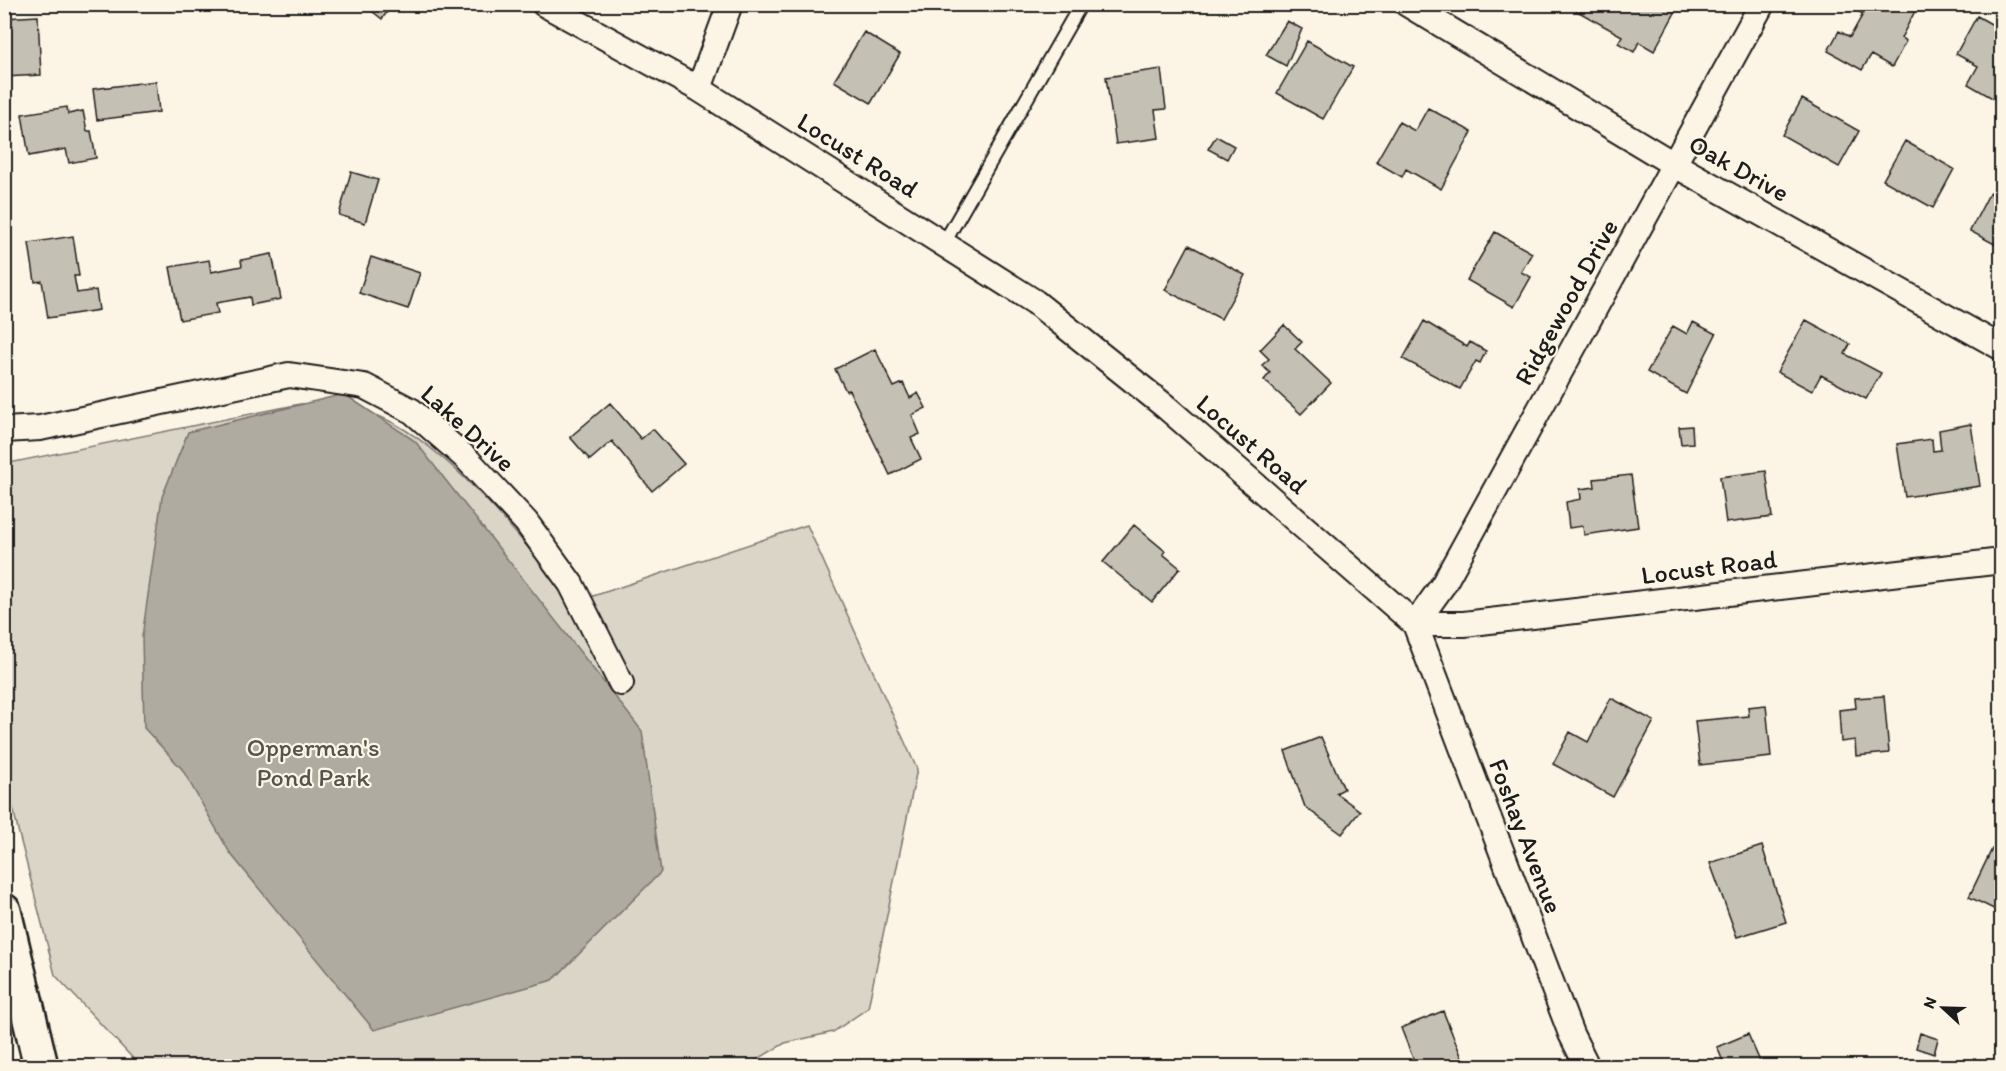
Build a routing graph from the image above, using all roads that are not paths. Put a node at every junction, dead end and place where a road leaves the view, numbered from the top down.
1 (544, 4) edge
2 (730, 4) edge
3 (1081, 4) edge
4 (1407, 4) edge
5 (1762, 4) edge
6 (699, 89) junction
7 (1675, 165) junction
8 (944, 243) junction
9 (2001, 348) edge
10 (4, 430) edge
11 (2001, 561) edge
12 (1415, 624) junction
13 (621, 683) dead end
14 (4, 911) edge
15 (41, 1066) edge
16 (1587, 1066) edge

1 - 6 street, Locust Road
2 - 6 street
3 - 8 lane
4 - 7 street, Oak Drive
5 - 7 street, Ridgewood Drive
6 - 8 street, Locust Road
7 - 9 street, Oak Drive
7 - 12 street, Ridgewood Drive
8 - 12 street, Locust Road
10 - 13 street, Lake Drive
11 - 12 street, Locust Road
12 - 16 street, Foshay Avenue
14 - 15 main road

